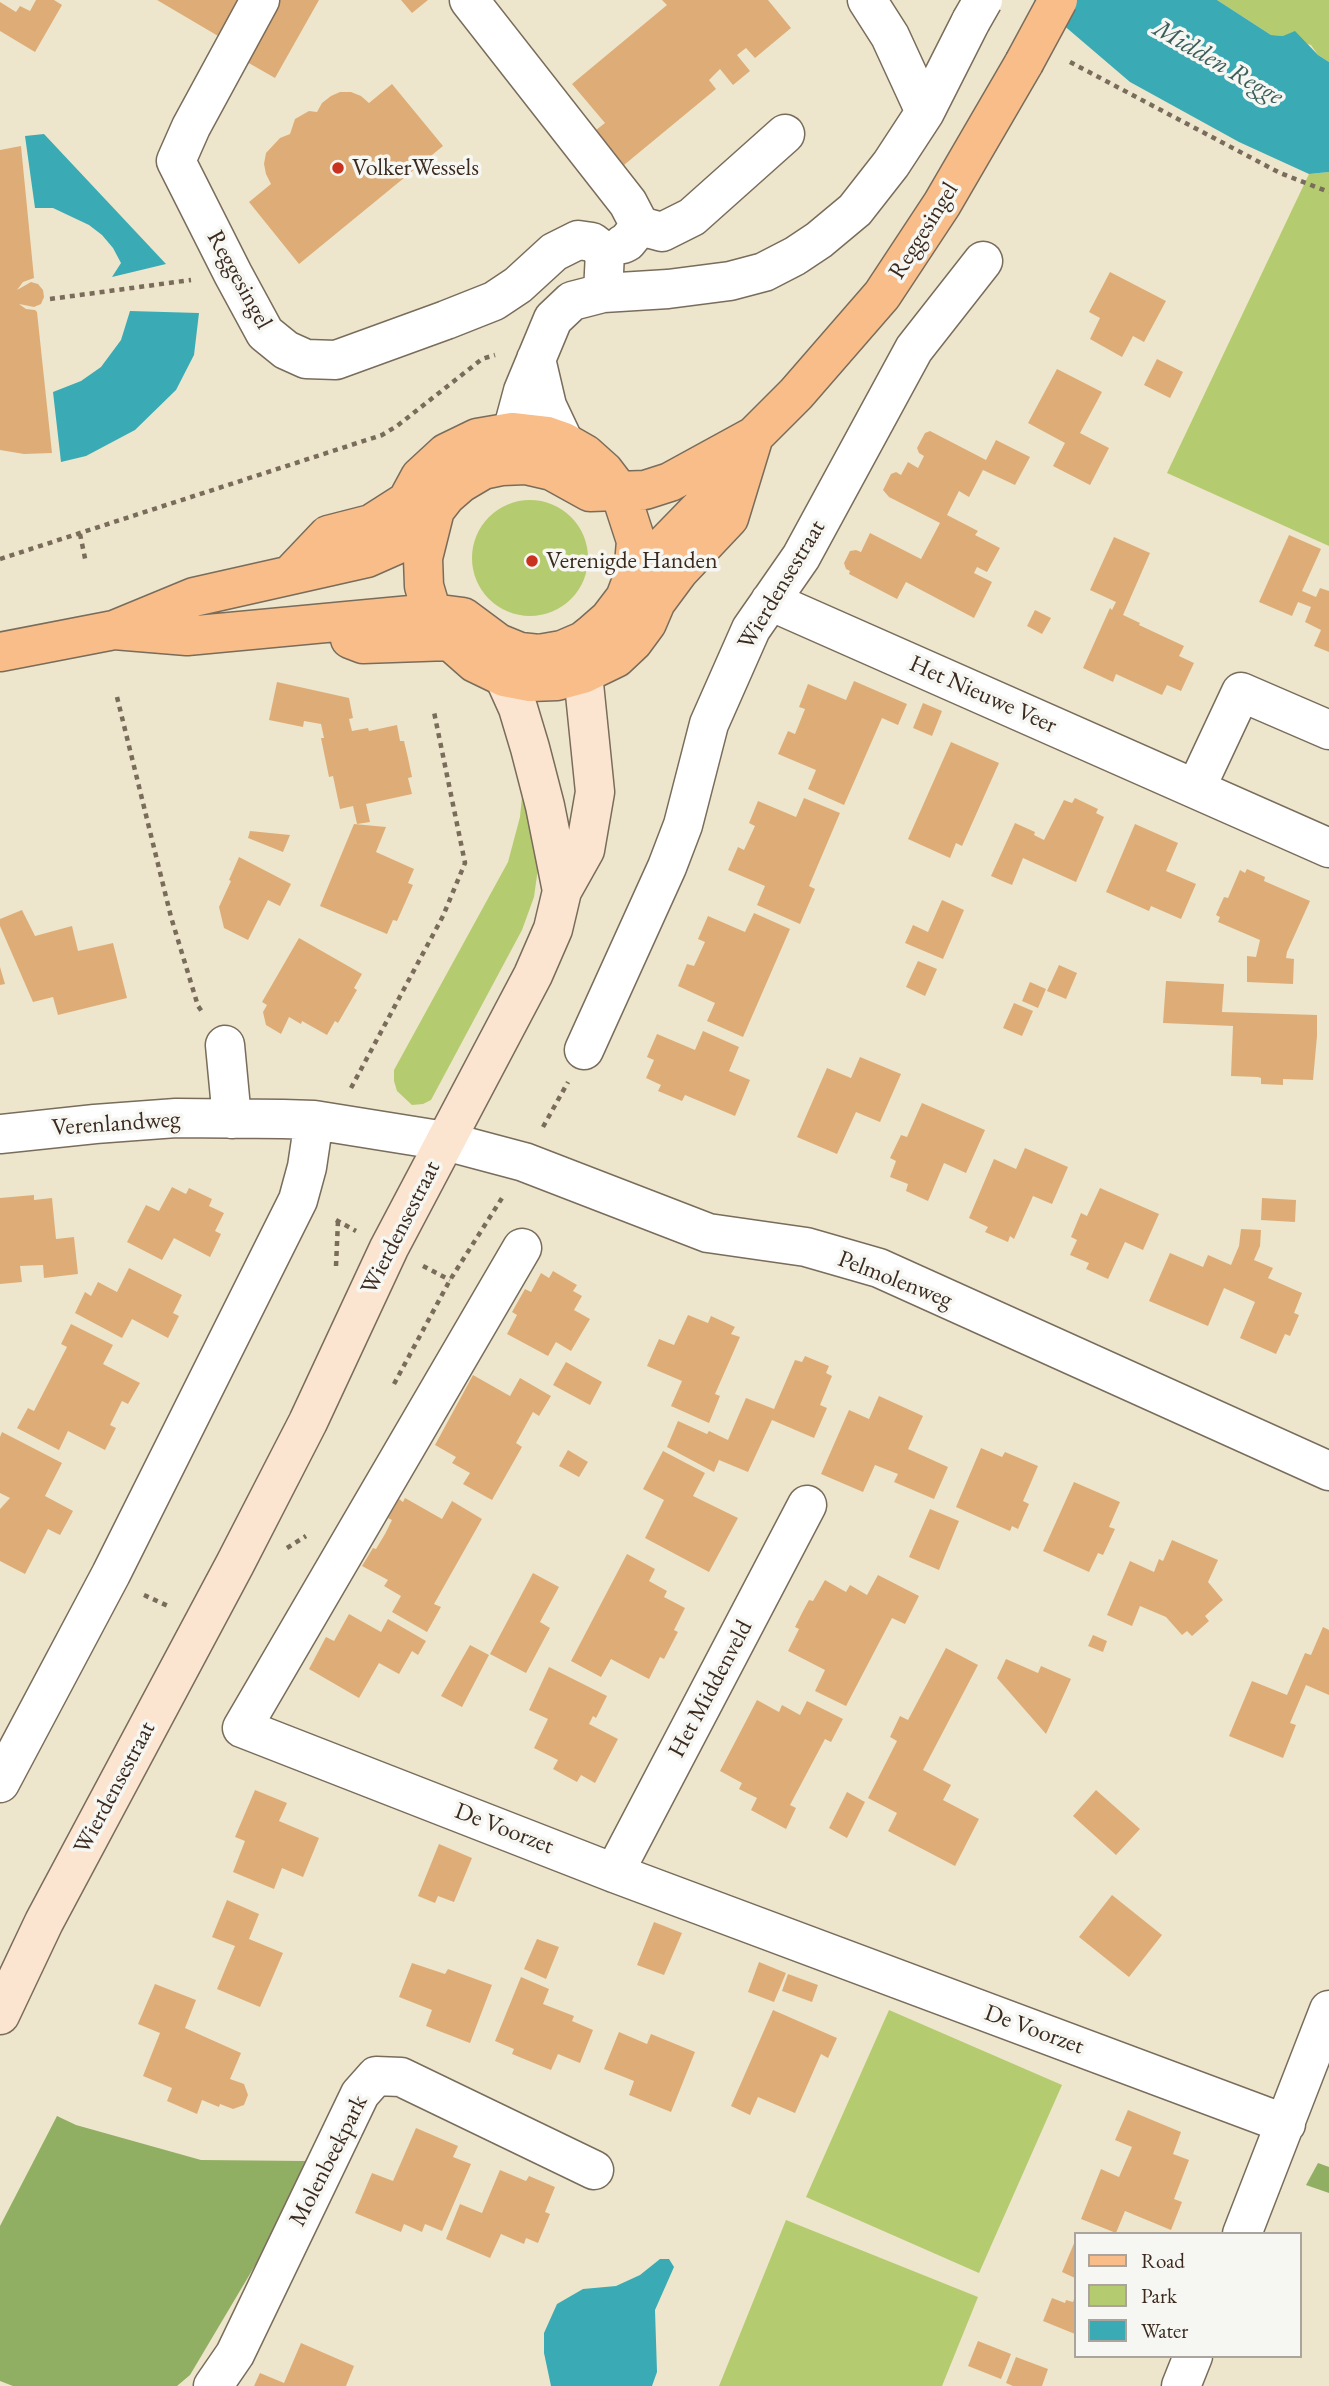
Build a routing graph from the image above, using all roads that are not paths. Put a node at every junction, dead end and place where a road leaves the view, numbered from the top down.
1 (260, 0) edge
2 (469, 0) edge
3 (867, 0) edge
4 (1058, 0) edge
5 (977, 10) edge
6 (925, 111) junction
7 (785, 134) dead end
8 (640, 226) junction
9 (605, 252) junction
10 (984, 261) dead end
11 (603, 293) junction
12 (536, 359) junction
13 (754, 436) junction
14 (564, 442) junction
15 (507, 449) junction
16 (612, 482) junction
17 (417, 516) junction
18 (645, 590) junction
19 (770, 601) junction
20 (441, 627) junction
21 (114, 630) junction
22 (0, 652) edge
23 (594, 657) junction
24 (504, 677) junction
25 (1329, 730) edge
26 (1196, 788) junction
27 (1329, 848) edge
28 (562, 891) junction
29 (225, 1045) road end
30 (576, 1066) road end
31 (232, 1119) junction
32 (323, 1121) junction
33 (0, 1134) edge
34 (445, 1141) junction
35 (522, 1248) dead end
36 (1329, 1471) edge
37 (807, 1505) dead end
38 (0, 1783) edge
39 (614, 1873) junction
40 (1329, 2010) edge
41 (0, 2015) edge
42 (1286, 2124) junction
43 (594, 2170) dead end
44 (1243, 2232) edge
45 (1192, 2358) edge
46 (213, 2386) edge
47 (1181, 2386) edge

1 - 9 street, Reggesingel
2 - 8 street
3 - 6 street
4 - 13 main road, Reggesingel, bridge
5 - 6 street
6 - 11 street
7 - 8 street
8 - 9 street
9 - 11 street
10 - 19 street, Wierdensestraat
11 - 12 street
12 - 14 street
12 - 15 street
13 - 16 main road, Reggesingel
13 - 18 main road, Reggesingel
14 - 15 main road
14 - 16 main road
15 - 16 main road, Reggesingel
15 - 17 main road
16 - 18 main road
17 - 20 main road
17 - 21 main road
18 - 23 main road
19 - 26 street, Het Nieuwe Veer
19 - 30 street, Wierdensestraat
20 - 21 main road
20 - 23 main road
20 - 24 main road
21 - 22 main road
23 - 24 main road
23 - 28 main road, Wierdensestraat
24 - 28 main road, Wierdensestraat
25 - 26 street
26 - 27 street, Het Nieuwe Veer
28 - 34 main road, Wierdensestraat
29 - 31 street
31 - 32 street, Verenlandweg
31 - 33 street, Verenlandweg
32 - 34 street, Verenlandweg
32 - 38 street
34 - 36 street, Pelmolenweg
34 - 41 main road, Wierdensestraat
35 - 39 street, De Voorzet
37 - 39 street, Het Middenveld
39 - 42 street, De Voorzet
40 - 42 street
42 - 44 street
43 - 46 street, Molenbeekpark
45 - 47 street

